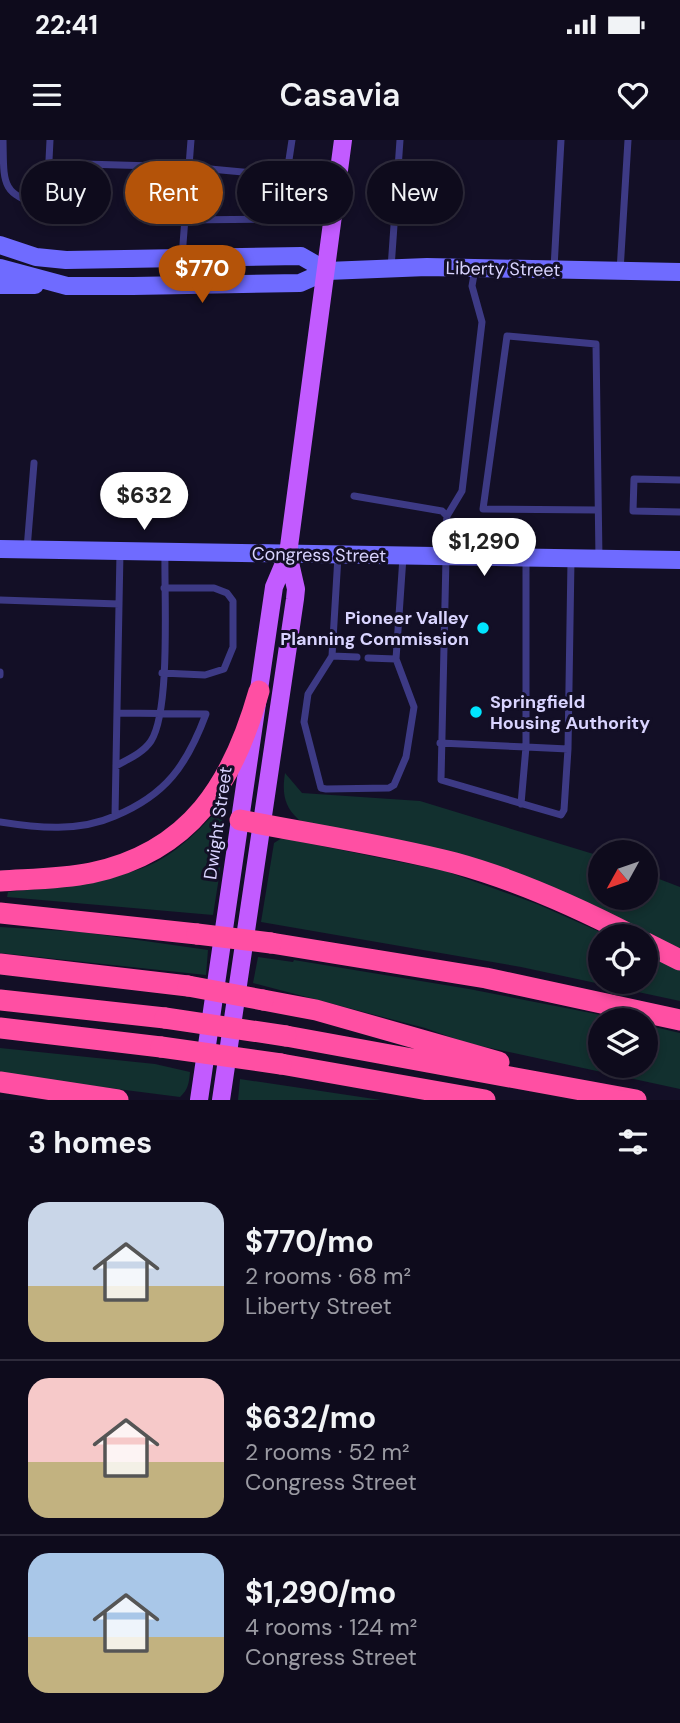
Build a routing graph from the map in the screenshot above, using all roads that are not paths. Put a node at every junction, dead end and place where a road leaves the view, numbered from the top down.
1 (3, 140) edge
2 (50, 140) edge
3 (191, 140) edge
4 (292, 140) edge
5 (343, 140) edge
6 (400, 140) edge
7 (561, 140) edge
8 (628, 140) edge
9 (49, 161) edge
10 (189, 161) edge
11 (290, 161) edge
12 (21, 201) edge
13 (186, 224) edge
14 (0, 245) edge
15 (183, 257) junction
16 (0, 268) edge
17 (391, 269) junction
18 (475, 269) junction
19 (554, 270) junction
20 (327, 271) junction
21 (620, 272) junction
22 (680, 272) edge
23 (0, 285) edge
24 (67, 286) junction
25 (34, 463) dead end
26 (680, 480) edge
27 (354, 496) dead end
28 (598, 510) junction
29 (680, 512) edge
30 (447, 516) junction
31 (0, 549) edge
32 (27, 549) junction
33 (120, 551) junction
34 (165, 552) junction
35 (288, 554) junction
36 (338, 555) junction
37 (403, 557) junction
38 (444, 558) junction
39 (526, 559) junction
40 (571, 560) junction
41 (599, 560) junction
42 (680, 560) edge
43 (164, 588) junction
44 (0, 600) edge
45 (119, 604) junction
46 (332, 656) junction
47 (356, 657) dead end
48 (368, 657) dead end
49 (396, 659) junction
50 (162, 673) junction
51 (259, 691) junction
52 (117, 713) junction
53 (161, 713) junction
54 (440, 743) junction
55 (526, 747) junction
56 (568, 749) junction
57 (116, 766) junction
58 (521, 804) junction
59 (115, 816) junction
60 (240, 820) junction
61 (0, 822) edge
62 (261, 824) junction
63 (0, 881) edge
64 (0, 913) edge
65 (607, 924) edge
66 (658, 949) edge
67 (680, 960) edge
68 (0, 964) edge
69 (0, 1000) edge
70 (680, 1020) edge
71 (0, 1028) edge
72 (0, 1082) edge
73 (560, 1086) junction
74 (118, 1100) edge
75 (199, 1100) edge
76 (221, 1100) edge
77 (485, 1100) edge
78 (636, 1100) edge

1 - 12 lane
2 - 9 lane
3 - 10 lane
4 - 11 lane
5 - 20 main road, Dwight Street
6 - 17 lane
7 - 19 lane
8 - 21 lane
13 - 15 lane
14 - 15 main road, Liberty Street
15 - 20 main road, Liberty Street
16 - 24 main road, Liberty Street
17 - 18 main road, Liberty Street
17 - 20 main road, Liberty Street
18 - 19 main road, Liberty Street
18 - 30 lane
19 - 21 main road, Liberty Street
20 - 24 main road, Liberty Street
20 - 35 main road, Dwight Street
21 - 22 main road, Liberty Street
23 - 24 main road
25 - 32 lane
26 - 29 lane
27 - 30 lane
28 - 28 lane
28 - 41 lane
30 - 38 lane
31 - 32 main road, Congress Street
32 - 33 main road, Congress Street
33 - 34 main road, Congress Street
33 - 45 lane
34 - 35 main road, Congress Street
34 - 43 lane
35 - 36 main road, Congress Street
35 - 51 main road, Dwight Street
35 - 62 main road, Dwight Street
36 - 37 main road, Congress Street
36 - 46 lane
37 - 38 main road, Congress Street
37 - 49 lane
38 - 39 main road, Congress Street
38 - 54 lane
39 - 40 main road, Congress Street
39 - 55 lane
40 - 41 main road, Congress Street
40 - 56 lane
41 - 42 main road, Congress Street
43 - 50 lane
43 - 50 lane
44 - 45 lane
45 - 52 lane
46 - 47 lane
46 - 49 lane
48 - 49 lane
50 - 53 lane
51 - 60 main road, Dwight Street
51 - 63 highway
52 - 53 lane
52 - 57 lane
53 - 57 lane
53 - 59 lane
54 - 55 lane
54 - 58 lane
55 - 56 lane
55 - 58 lane
56 - 58 lane
57 - 59 lane
59 - 61 lane
60 - 62 highway
60 - 75 main road, Dwight Street
62 - 65 highway
62 - 76 main road, Dwight Street
64 - 70 highway, bridge
66 - 67 highway
68 - 73 highway, bridge
69 - 73 highway, bridge
71 - 77 highway, bridge
72 - 74 highway
73 - 78 highway

